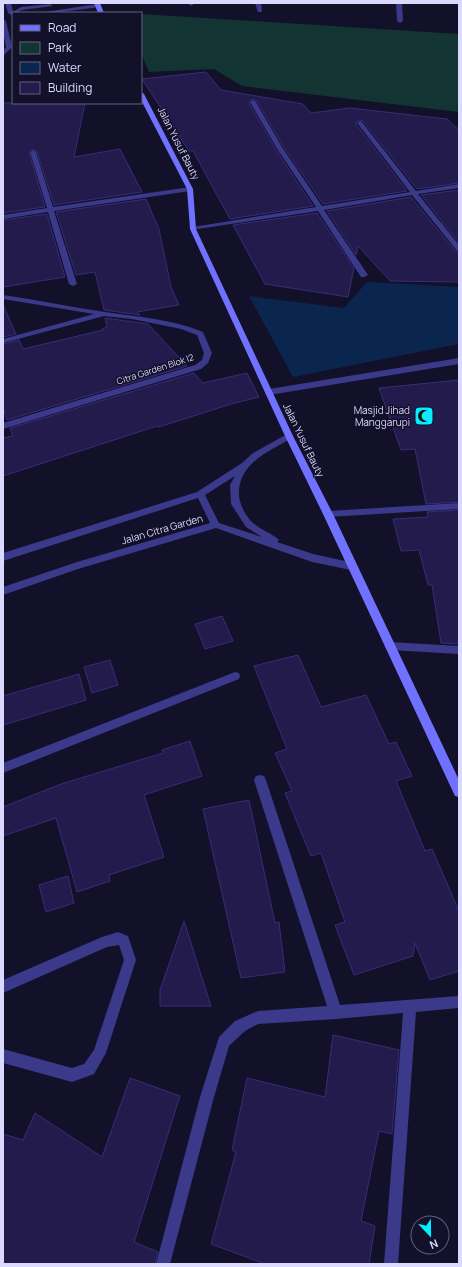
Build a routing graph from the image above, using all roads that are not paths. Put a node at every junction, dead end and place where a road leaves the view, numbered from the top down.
1 (8, 3) edge
2 (258, 3) edge
3 (399, 3) edge
4 (57, 5) dead end
5 (97, 5) edge
6 (260, 11) dead end
7 (13, 12) edge
8 (16, 12) edge
9 (48, 12) edge
10 (3, 21) edge
11 (400, 21) dead end
12 (3, 54) edge
13 (142, 96) edge
14 (253, 102) dead end
15 (360, 123) dead end
16 (33, 152) dead end
17 (459, 186) edge
18 (190, 190) junction
19 (414, 193) junction
20 (319, 209) junction
21 (51, 210) junction
22 (3, 218) edge
23 (193, 229) junction
24 (459, 236) edge
25 (449, 238) junction
26 (459, 250) edge
27 (364, 275) dead end
28 (73, 284) dead end
29 (3, 297) edge
30 (104, 314) junction
31 (3, 341) edge
32 (459, 360) edge
33 (269, 392) junction
34 (3, 426) edge
35 (289, 436) junction
36 (244, 465) junction
37 (200, 494) junction
38 (459, 506) edge
39 (328, 514) junction
40 (216, 525) junction
41 (289, 550) junction
42 (3, 557) edge
43 (351, 566) junction
44 (3, 591) edge
45 (390, 646) junction
46 (459, 650) edge
47 (235, 676) dead end
48 (3, 768) edge
49 (260, 780) dead end
50 (459, 792) edge
51 (3, 987) edge
52 (459, 1002) edge
53 (410, 1006) junction
54 (336, 1013) junction
55 (3, 1056) edge
56 (163, 1264) edge
57 (391, 1264) edge

1 - 7 street
2 - 6 street
3 - 11 street
4 - 8 street
5 - 9 street
10 - 12 street
13 - 18 street, Jalan Yusuf Bauty
14 - 20 street
15 - 19 street
16 - 21 street
17 - 19 street
18 - 21 street
18 - 23 street, Jalan Yusuf Bauty
19 - 20 street
19 - 25 street
20 - 23 street
20 - 27 street
21 - 22 street
21 - 28 street
23 - 33 street, Jalan Yusuf Bauty
24 - 25 street
25 - 26 street
29 - 30 street
30 - 31 street, Citra Garden Blok I2
30 - 34 street, Citra Garden Blok I2
32 - 33 street
33 - 35 street, Jalan Yusuf Bauty
35 - 36 street, Jalan Citra Garden
35 - 39 street, Jalan Yusuf Bauty
36 - 37 street, Jalan Citra Garden
36 - 41 street
37 - 40 street
37 - 42 street, Jalan Citra Garden
38 - 39 street
39 - 43 street, Jalan Yusuf Bauty
40 - 41 street, Jalan Citra Garden
40 - 44 street, Jalan Citra Garden
41 - 43 street, Jalan Citra Garden
43 - 45 street, Jalan Yusuf Bauty
45 - 46 street
45 - 50 street, Jalan Yusuf Bauty
47 - 48 street
49 - 54 street
51 - 55 street
52 - 53 street
53 - 54 street
53 - 57 street
54 - 56 street

